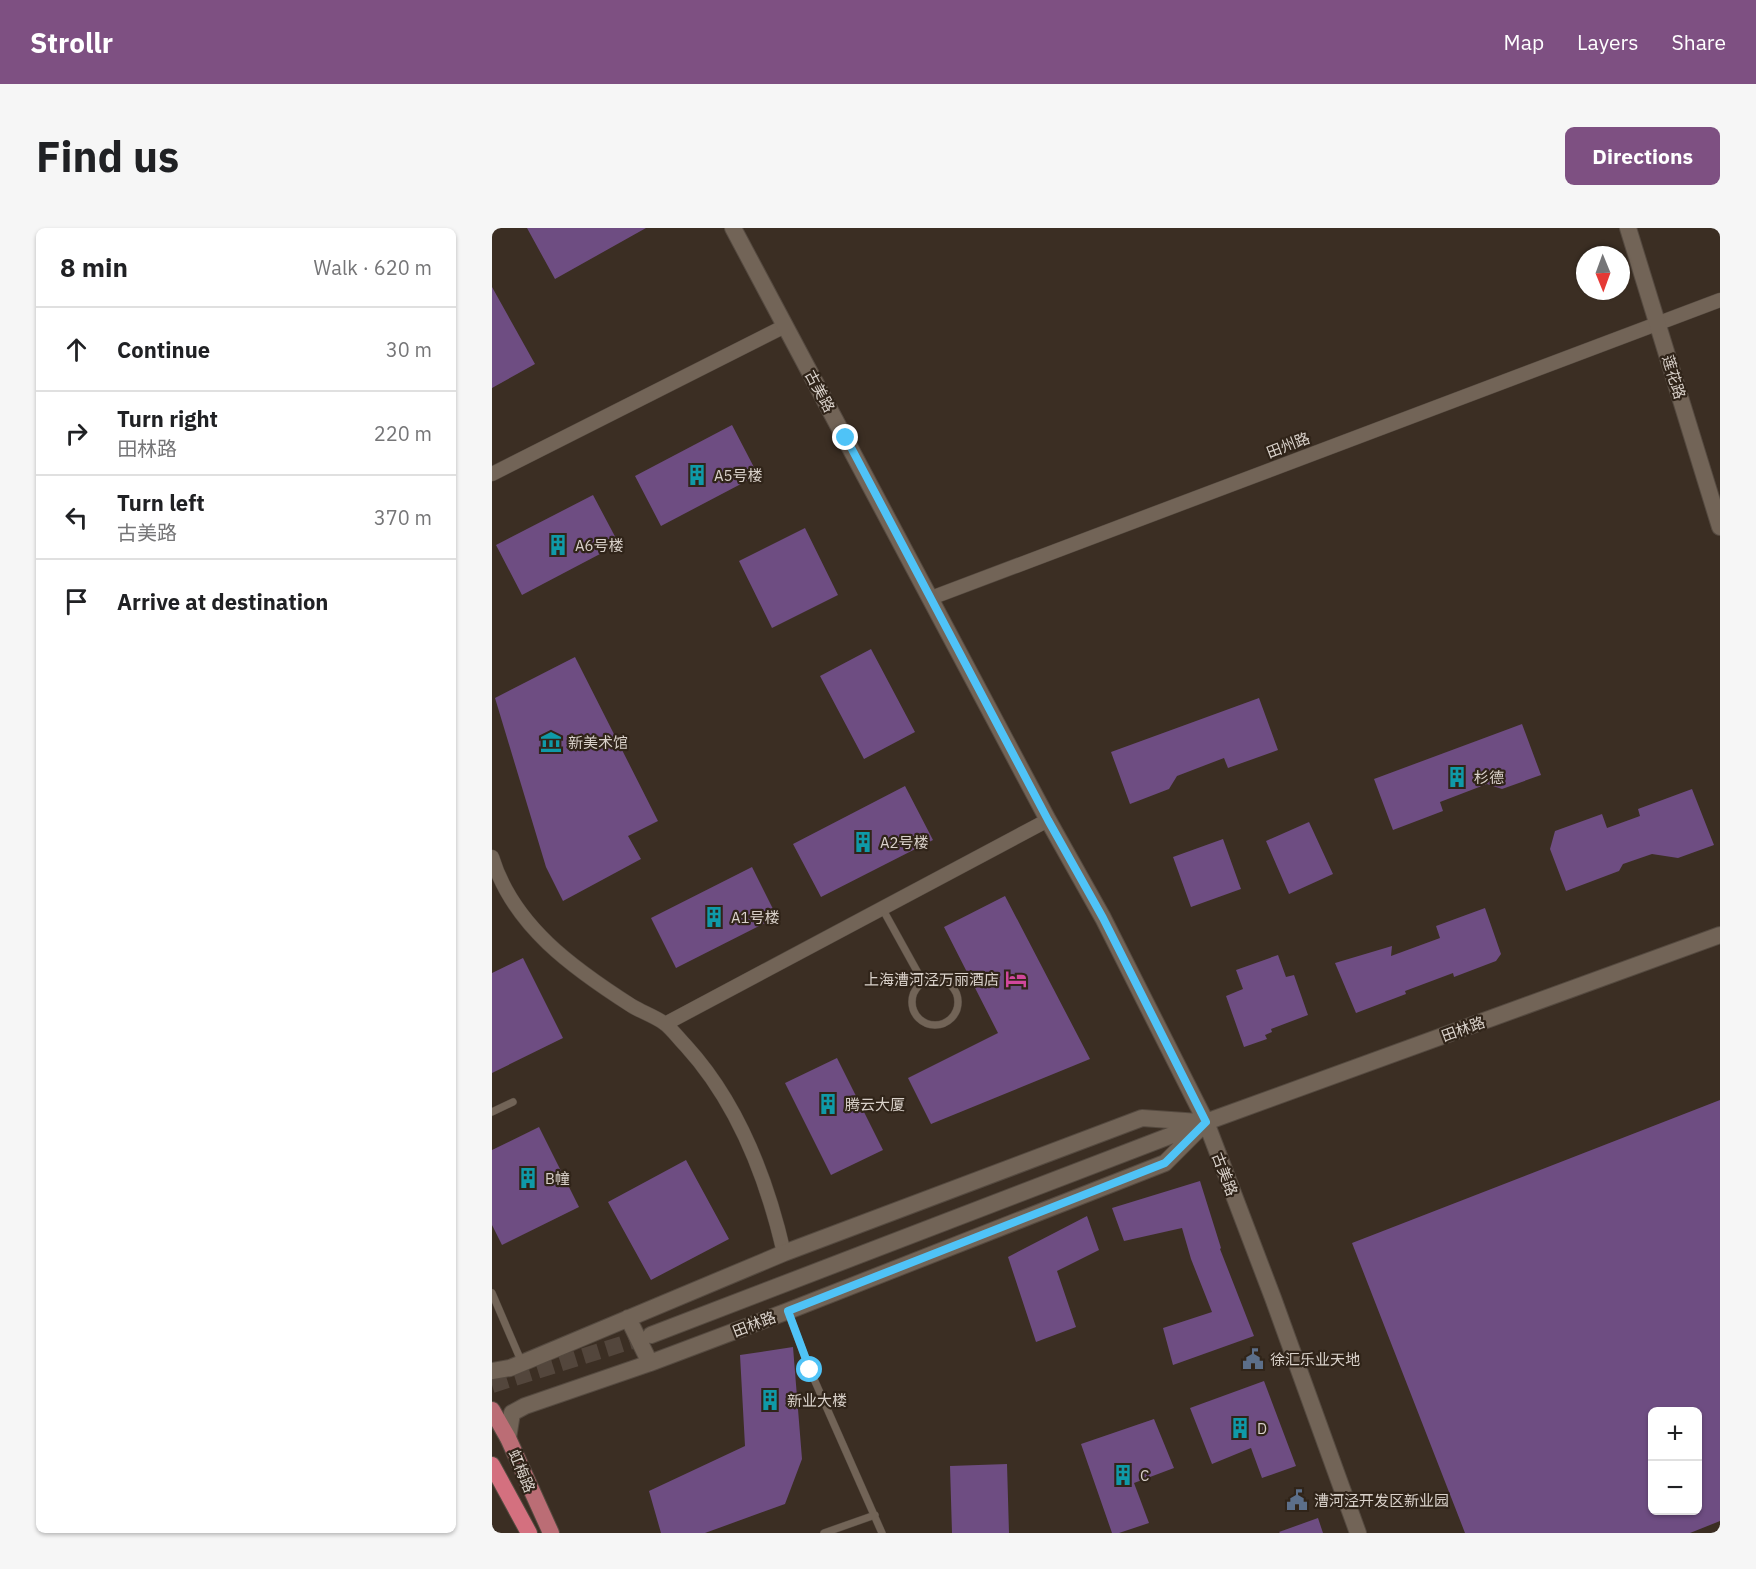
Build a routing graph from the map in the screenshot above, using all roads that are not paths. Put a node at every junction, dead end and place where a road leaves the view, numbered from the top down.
1 (733, 228) edge
2 (1628, 228) edge
3 (1720, 300) edge
4 (1657, 323) junction
5 (785, 326) junction
6 (492, 474) edge
7 (1720, 527) edge
8 (931, 598) junction
9 (1048, 820) junction
10 (492, 857) edge
11 (882, 908) junction
12 (1720, 935) edge
13 (923, 982) junction
14 (665, 1023) junction
15 (513, 1102) dead end
16 (492, 1113) edge
17 (1206, 1122) junction
18 (784, 1253) junction
19 (492, 1293) edge
20 (788, 1311) junction
21 (628, 1318) junction
22 (651, 1335) tunnel mouth
23 (522, 1363) junction
24 (650, 1364) junction
25 (492, 1371) edge
26 (492, 1410) edge
27 (508, 1438) junction
28 (492, 1465) edge
29 (875, 1515) junction
30 (529, 1533) edge
31 (551, 1533) edge
32 (824, 1533) edge
33 (882, 1533) edge
34 (1358, 1533) edge

1 - 5 street, 古美路
2 - 4 street, 莲花路
3 - 4 street, 田州路
4 - 7 street, 莲花路
4 - 8 street, 田州路
5 - 6 street
5 - 8 street, 古美路
8 - 9 street, 古美路
9 - 11 street
9 - 17 street, 古美路
10 - 14 street
11 - 13 lane
11 - 14 street
12 - 17 street, 田林路
13 - 13 lane
14 - 18 street
15 - 16 lane
17 - 18 street, 田林路
17 - 20 street, 田林路
17 - 22 street, 田林路
17 - 34 street, 古美路
18 - 21 street, 田林路
19 - 23 lane
20 - 24 street, 田林路
20 - 29 lane
21 - 23 street, 田林路
21 - 24 street
23 - 25 street, 田林路
24 - 27 street, 田林路
26 - 27 main road, 虹梅路
27 - 31 main road, 虹梅路
28 - 30 highway
29 - 32 lane
29 - 33 lane

